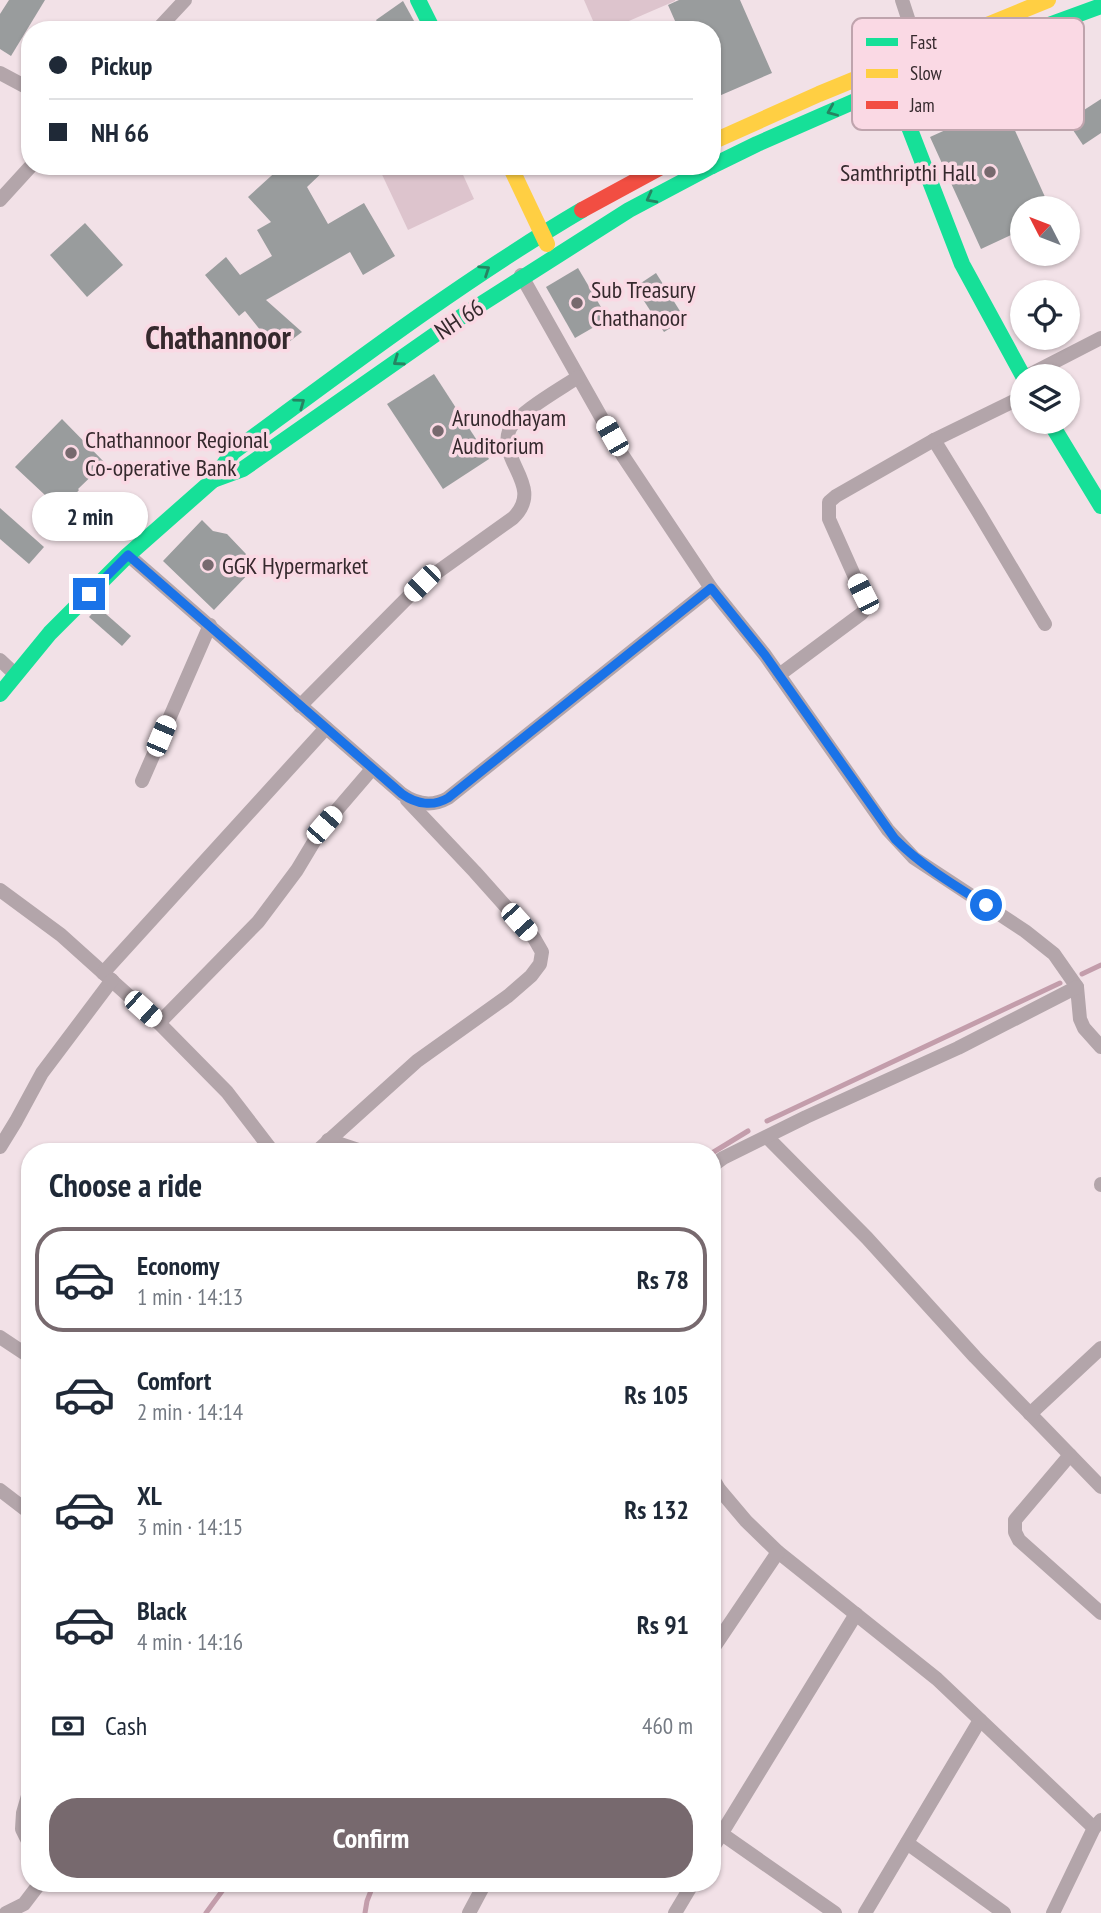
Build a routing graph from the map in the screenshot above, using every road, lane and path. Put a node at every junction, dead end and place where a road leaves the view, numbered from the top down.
1 (185, 0) edge
2 (418, 0) edge
3 (902, 0) edge
4 (1048, 0) edge
5 (1101, 6) edge
6 (908, 18) edge
7 (1003, 18) edge
8 (1068, 18) edge
9 (165, 21) edge
10 (428, 21) edge
11 (0, 73) edge
12 (852, 80) edge
13 (21, 84) edge
14 (852, 103) edge
15 (910, 130) edge
16 (721, 138) edge
17 (721, 162) edge
18 (23, 175) edge
19 (514, 175) edge
20 (645, 175) edge
21 (695, 175) edge
22 (0, 200) edge
23 (542, 235) junction
24 (510, 255) junction
25 (554, 258) junction
26 (523, 278) junction
27 (1101, 338) edge
28 (1018, 364) edge
29 (1049, 364) edge
30 (578, 377) junction
31 (1010, 403) edge
32 (1057, 434) edge
33 (934, 440) junction
34 (213, 480) junction
35 (1101, 506) edge
36 (128, 555) junction
37 (711, 588) junction
38 (1045, 624) dead end
39 (210, 625) junction
40 (0, 660) edge
41 (16, 675) junction
42 (779, 675) junction
43 (0, 694) edge
44 (300, 706) junction
45 (326, 729) junction
46 (372, 769) junction
47 (142, 781) dead end
48 (402, 794) junction
49 (0, 890) edge
50 (107, 976) junction
51 (1077, 987) junction
52 (159, 1023) junction
53 (1101, 1047) edge
54 (766, 1137) junction
55 (328, 1140) junction
56 (266, 1143) edge
57 (325, 1143) edge
58 (337, 1143) edge
59 (0, 1147) edge
60 (721, 1159) edge
61 (0, 1337) edge
62 (1101, 1348) edge
63 (21, 1351) edge
64 (1030, 1414) junction
65 (1070, 1455) junction
66 (1101, 1487) edge
67 (0, 1490) edge
68 (721, 1491) edge
69 (21, 1506) edge
70 (778, 1552) junction
71 (1101, 1613) edge
72 (856, 1614) junction
73 (721, 1637) edge
74 (980, 1720) junction
75 (721, 1824) edge
76 (1098, 1824) edge
77 (721, 1833) edge
78 (907, 1843) junction
79 (33, 1892) edge
80 (480, 1892) edge
81 (687, 1892) edge
82 (6, 1913) edge
83 (469, 1913) edge
84 (675, 1913) edge
85 (835, 1913) edge
86 (865, 1913) edge
87 (1003, 1913) edge
88 (1054, 1913) edge

1 - 9 street
2 - 10 main road
3 - 6 street
4 - 7 main road
5 - 8 main road, NH 66
11 - 13 street
12 - 16 main road
14 -> 17 main road, NH 66
15 - 28 main road
18 - 22 street
19 - 23 main road
20 - 23 main road, NH 66
21 -> 25 main road, NH 66
23 - 24 main road, NH 66
23 - 25 main road
24 - 26 street
34 -> 24 main road, NH 66
25 - 26 main road, NH 66
26 - 30 street
26 -> 34 main road, NH 66
27 - 29 street
30 - 37 street
30 - 44 street
31 - 33 street
32 - 35 main road
33 - 38 street
33 - 42 street
34 - 36 main road, NH 66
36 - 39 street
36 - 41 main road, NH 66
37 - 42 street
37 - 48 street
39 - 44 street
39 - 47 street
40 - 41 street
41 - 43 main road, NH 66
42 - 51 street
44 - 45 street
45 - 46 street
45 - 50 street
46 - 48 street
46 - 52 street
48 - 55 street
49 - 50 street
50 - 52 street
50 - 59 street
51 - 53 street
51 - 54 street
52 - 56 street
54 - 60 street
54 - 64 street
55 - 57 street
55 - 58 street
61 - 63 street
62 - 64 street
64 - 65 street
65 - 66 street
65 - 71 street
67 - 69 street
68 - 70 street
70 - 72 street
70 - 73 street
72 - 74 street
72 - 75 street
74 - 76 street
74 - 78 street
76 - 88 street
77 - 85 street
78 - 86 street
78 - 87 street
79 - 82 street
80 - 83 street
81 - 84 street

